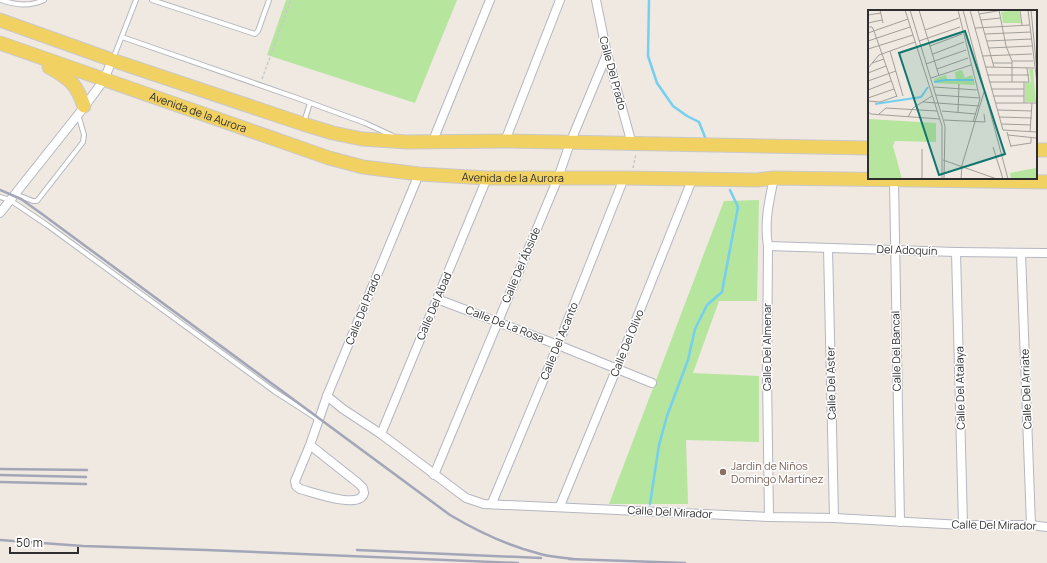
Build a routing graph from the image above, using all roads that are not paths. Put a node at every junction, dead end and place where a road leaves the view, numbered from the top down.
1 (1, 0) edge
2 (44, 0) edge
3 (136, 0) edge
4 (152, 0) edge
5 (268, 0) edge
6 (490, 0) edge
7 (560, 0) edge
8 (596, 0) edge
9 (0, 20) edge
10 (122, 37) junction
11 (0, 43) edge
12 (22, 51) junction
13 (607, 54) junction
14 (112, 60) junction
15 (104, 80) junction
16 (310, 103) junction
17 (81, 110) junction
18 (303, 124) junction
19 (505, 141) junction
20 (408, 142) junction
21 (432, 143) junction
22 (570, 143) junction
23 (635, 145) junction
24 (868, 148) edge
25 (419, 174) junction
26 (487, 178) junction
27 (558, 178) junction
28 (628, 178) junction
29 (774, 178) junction
30 (692, 180) junction
31 (1018, 180) edge
32 (894, 181) junction
33 (1047, 182) edge
34 (0, 197) edge
35 (12, 197) junction
36 (0, 213) edge
37 (768, 246) junction
38 (828, 248) junction
39 (894, 249) junction
40 (956, 252) junction
41 (1021, 253) junction
42 (1047, 253) edge
43 (437, 299) junction
44 (498, 322) junction
45 (558, 345) junction
46 (616, 370) junction
47 (652, 383) dead end
48 (327, 396) junction
49 (319, 420) junction
50 (380, 434) junction
51 (310, 445) junction
52 (434, 475) junction
53 (492, 503) junction
54 (560, 506) junction
55 (770, 517) junction
56 (834, 518) junction
57 (900, 522) junction
58 (963, 525) junction
59 (1031, 525) junction
60 (1047, 527) edge

1 - 2 lane
3 - 10 lane
4 - 5 lane
6 - 21 street
7 - 19 street
8 - 13 street, Calle Del Prado
9 - 14 main road, Avenida de la Aurora
10 - 14 lane
10 - 16 lane
11 - 12 main road, Avenida de la Aurora
12 - 15 main road, Avenida de la Aurora
12 - 17 main road
13 - 22 street, Calle Del Ábside
13 - 23 street, Calle Del Prado
14 - 15 street
14 - 18 main road, Avenida de la Aurora
15 - 17 street
15 - 25 main road, Avenida de la Aurora
16 - 18 lane
16 - 20 lane
17 - 35 street
17 - 35 lane
18 - 20 main road, Avenida de la Aurora
19 - 21 main road, Avenida de la Aurora
19 - 22 main road, Avenida de la Aurora
20 - 21 main road, Avenida de la Aurora
22 - 23 main road, Avenida de la Aurora
22 - 27 street, Calle Del Ábside
23 - 24 main road, Avenida de la Aurora
25 - 26 main road, Avenida de la Aurora
25 - 48 street, Calle Del Prado
26 - 27 main road, Avenida de la Aurora
26 - 43 street, Calle Del Abad
27 - 28 main road, Avenida de la Aurora
27 - 44 street, Calle Del Ábside
28 - 30 main road, Avenida de la Aurora
28 - 45 street, Calle Del Acanto
29 - 30 main road, Avenida de la Aurora
29 - 32 main road, Avenida de la Aurora
29 - 37 street, Calle Del Almenar
30 - 46 street, Calle Del Olivo
31 - 32 main road, Avenida de la Aurora
31 - 33 main road, Avenida de la Aurora
32 - 39 street, Calle Del Bancal
34 - 35 lane
35 - 36 street
35 - 49 lane
37 - 38 street, Del Adoquín
37 - 55 street, Calle Del Almenar
38 - 39 street, Del Adoquín
38 - 56 street, Calle Del Aster
39 - 40 street, Del Adoquín
39 - 57 street, Calle Del Bancal
40 - 41 street, Del Adoquín
40 - 58 street, Calle Del Atalaya
41 - 42 street, Del Adoquín
41 - 59 street, Calle Del Arriate
43 - 44 street, Calle De La Rosa
43 - 50 street, Calle Del Abad
44 - 45 street, Calle De La Rosa
44 - 52 street, Calle Del Ábside
45 - 46 street, Calle De La Rosa
45 - 53 street, Calle Del Acanto
46 - 47 street, Calle De La Rosa
46 - 54 street, Calle Del Olivo
48 - 49 street, Calle Del Prado
48 - 50 street, Calle Del Mirador
49 - 51 street, Calle Del Prado
50 - 52 street, Calle Del Mirador
51 - 51 street, Calle Del Prado
52 - 53 street, Calle Del Mirador
53 - 54 street, Calle Del Mirador
54 - 55 street, Calle Del Mirador
55 - 56 street, Calle Del Mirador
56 - 57 street, Calle Del Mirador
57 - 58 street, Calle Del Mirador
58 - 59 street, Calle Del Mirador
59 - 60 street, Calle Del Mirador

